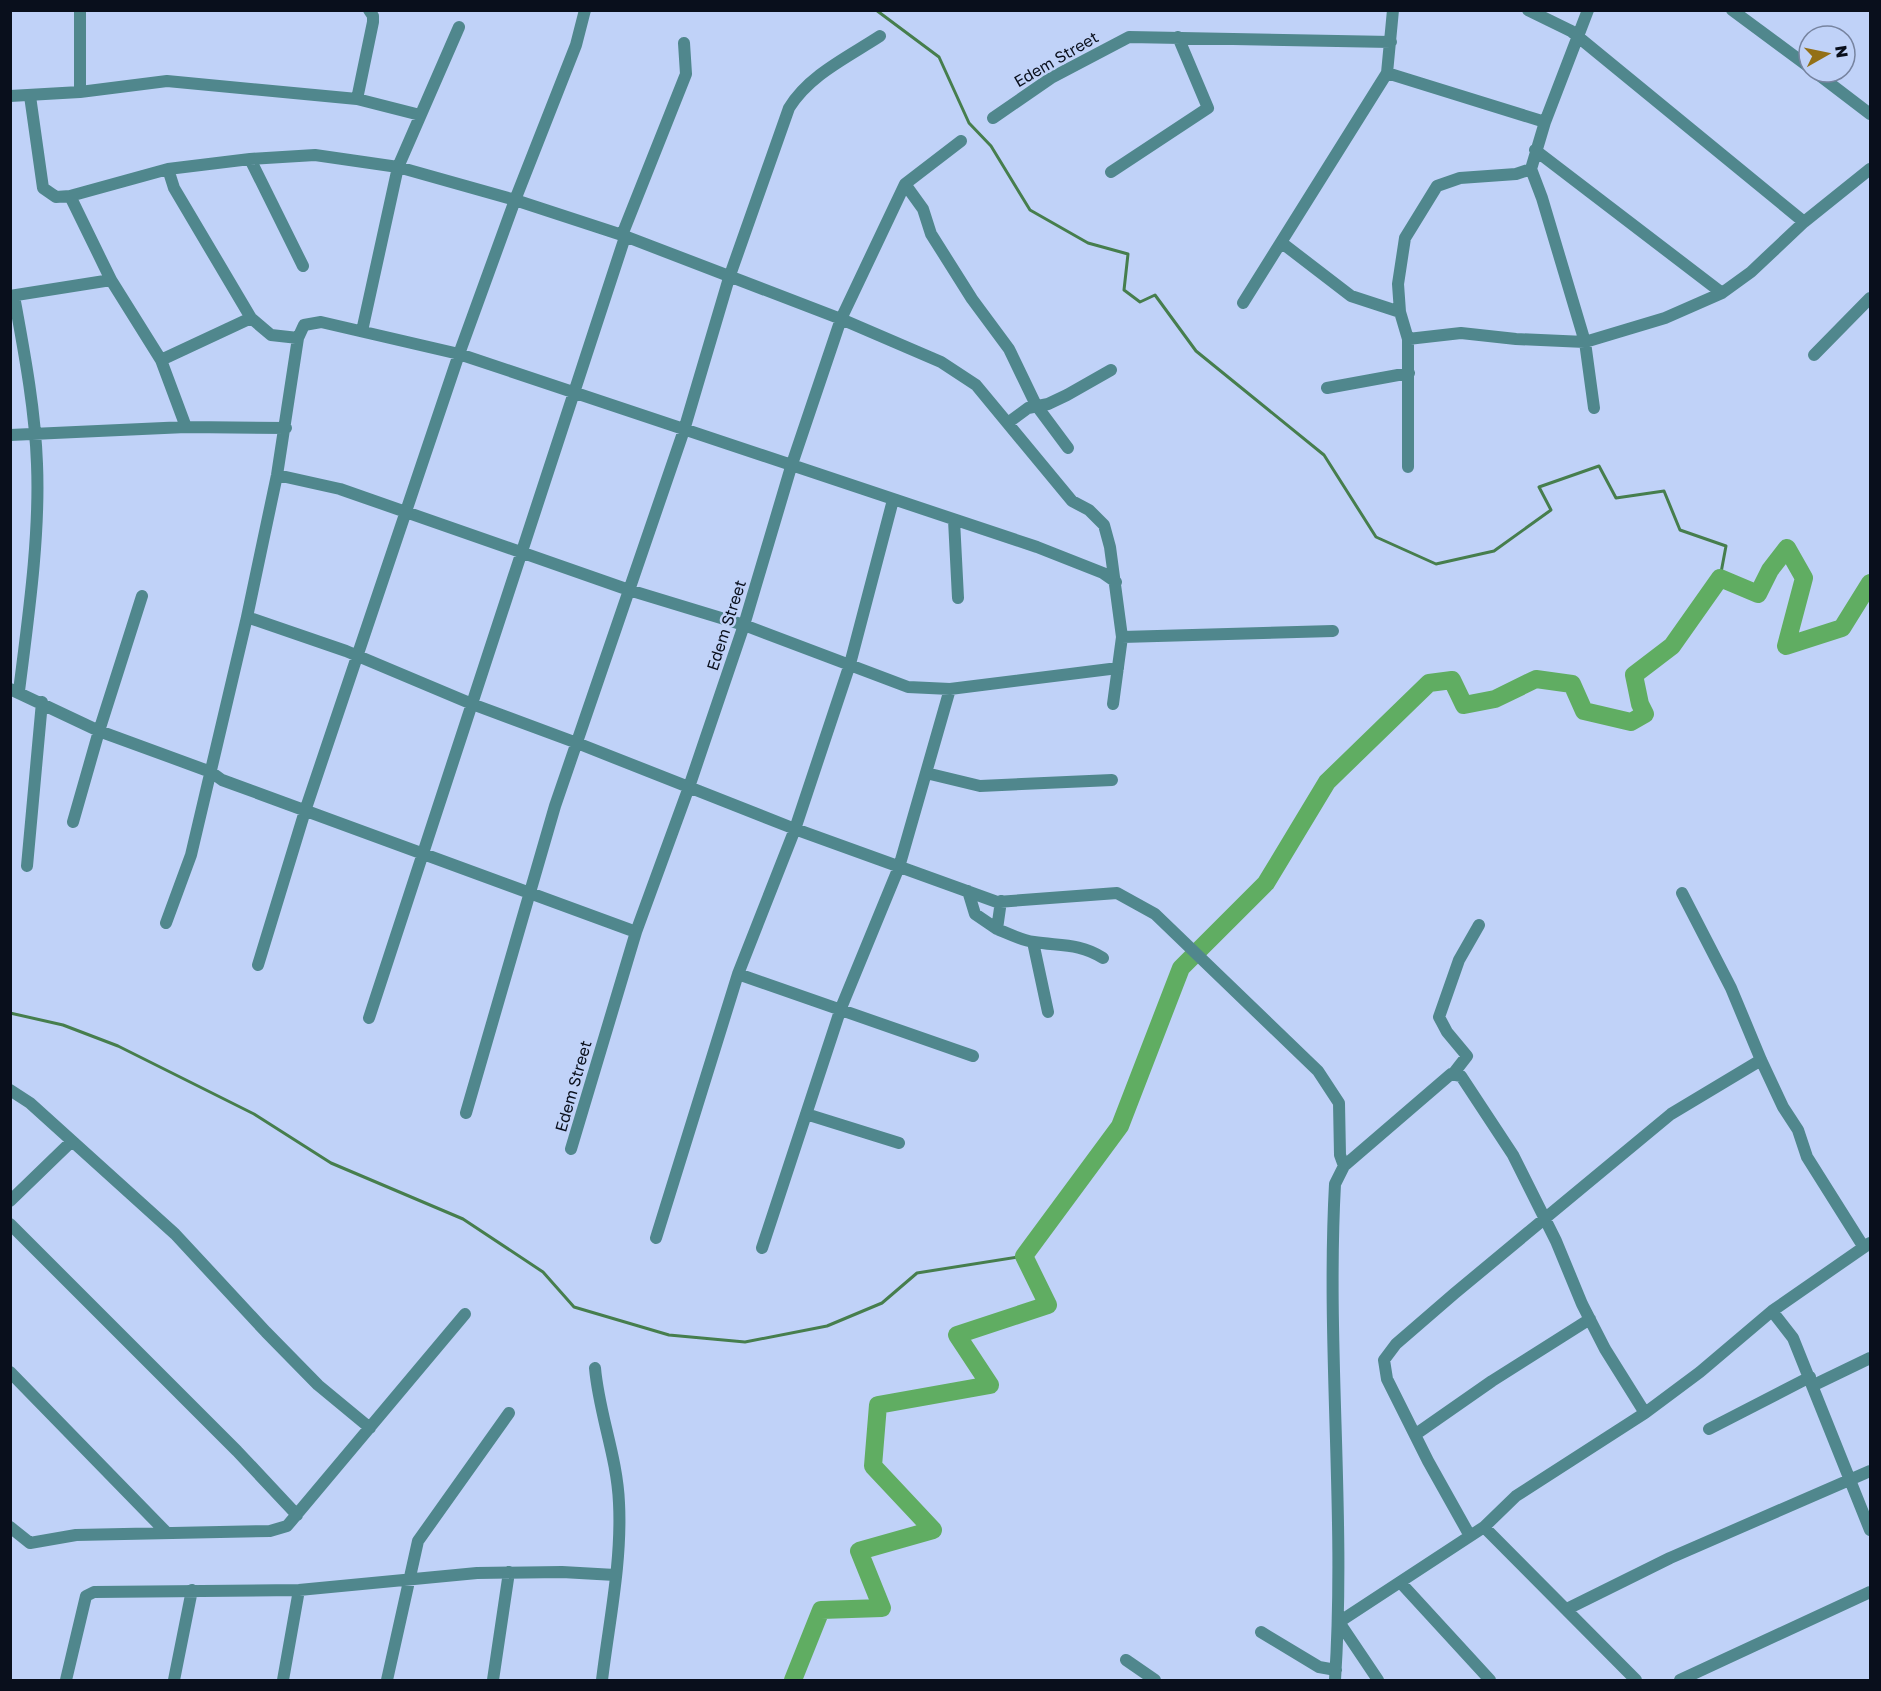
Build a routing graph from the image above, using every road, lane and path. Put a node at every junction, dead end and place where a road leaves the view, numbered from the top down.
1 (80, 10) edge
2 (369, 10) edge
3 (585, 10) edge
4 (1393, 10) edge
5 (1528, 10) edge
6 (1588, 10) edge
7 (1732, 10) edge
8 (459, 27) dead end
9 (880, 36) dead end
10 (1178, 37) junction
11 (1579, 39) junction
12 (1391, 42) junction
13 (684, 43) dead end
14 (1797, 59) edge
15 (1387, 73) junction
16 (1831, 84) edge
17 (80, 92) junction
18 (10, 96) edge
19 (30, 96) junction
20 (357, 99) junction
21 (1870, 114) edge
22 (420, 115) junction
23 (993, 118) dead end
24 (1545, 123) junction
25 (961, 141) dead end
26 (1535, 150) junction
27 (250, 159) junction
28 (398, 167) junction
29 (168, 169) junction
30 (1531, 169) junction
31 (1870, 169) edge
32 (1112, 172) dead end
33 (905, 184) junction
34 (70, 196) junction
35 (514, 201) junction
36 (1804, 222) junction
37 (624, 236) junction
38 (1282, 243) junction
39 (303, 266) dead end
40 (729, 278) junction
41 (111, 280) junction
42 (1722, 293) junction
43 (12, 296) edge
44 (1870, 298) edge
45 (1243, 303) dead end
46 (1400, 312) junction
47 (251, 318) junction
48 (841, 319) junction
49 (362, 331) junction
50 (298, 338) junction
51 (1408, 339) junction
52 (1585, 342) junction
53 (459, 354) junction
54 (1814, 355) dead end
55 (161, 360) junction
56 (1111, 370) dead end
57 (1408, 373) junction
58 (1327, 388) dead end
59 (573, 393) junction
60 (1036, 405) junction
61 (1594, 408) dead end
62 (1009, 422) junction
63 (186, 427) junction
64 (286, 428) junction
65 (684, 430) junction
66 (34, 434) junction
67 (10, 435) edge
68 (1068, 448) dead end
69 (791, 467) junction
70 (1408, 467) dead end
71 (278, 475) junction
72 (893, 500) junction
73 (407, 512) junction
74 (954, 520) junction
75 (522, 552) junction
76 (1116, 582) junction
77 (629, 590) junction
78 (142, 596) dead end
79 (957, 598) dead end
80 (247, 617) junction
81 (744, 624) junction
82 (1333, 631) dead end
83 (1122, 637) junction
84 (358, 656) junction
85 (850, 664) junction
86 (1118, 668) junction
87 (950, 689) junction
88 (15, 690) edge
89 (42, 702) junction
90 (472, 704) junction
91 (1113, 704) dead end
92 (99, 731) junction
93 (577, 742) junction
94 (211, 772) junction
95 (926, 773) junction
96 (1112, 780) dead end
97 (689, 787) junction
98 (305, 811) junction
99 (74, 822) dead end
100 (795, 829) junction
101 (425, 856) junction
102 (27, 866) dead end
103 (899, 867) junction
104 (968, 891) junction
105 (530, 893) junction
106 (1682, 893) dead end
107 (1001, 901) junction
108 (166, 923) dead end
109 (1479, 925) dead end
110 (997, 929) junction
111 (636, 932) junction
112 (1033, 942) junction
113 (1103, 958) dead end
114 (258, 965) dead end
115 (738, 974) junction
116 (841, 1008) junction
117 (1048, 1012) dead end
118 (369, 1018) dead end
119 (973, 1056) dead end
120 (1761, 1060) junction
121 (1453, 1074) junction
122 (10, 1090) edge
123 (466, 1113) dead end
124 (806, 1114) junction
125 (72, 1141) junction
126 (899, 1143) dead end
127 (572, 1149) dead end
128 (1344, 1166) junction
129 (10, 1201) edge
130 (1545, 1220) junction
131 (10, 1224) edge
132 (656, 1238) dead end
133 (1867, 1245) edge
134 (762, 1248) dead end
135 (1772, 1311) junction
136 (465, 1314) dead end
137 (1590, 1319) junction
138 (1870, 1358) edge
139 (595, 1368) dead end
140 (10, 1372) edge
141 (1812, 1381) junction
142 (509, 1413) dead end
143 (1645, 1413) junction
144 (370, 1428) junction
145 (1709, 1428) dead end
146 (1416, 1434) junction
147 (1870, 1471) edge
148 (1851, 1480) junction
149 (297, 1515) junction
150 (10, 1527) edge
151 (1484, 1527) junction
152 (1870, 1530) edge
153 (167, 1533) junction
154 (1470, 1536) junction
155 (509, 1572) junction
156 (615, 1575) junction
157 (408, 1579) junction
158 (1400, 1582) junction
159 (192, 1590) junction
160 (299, 1590) junction
161 (1870, 1592) edge
162 (1567, 1609) junction
163 (1339, 1622) junction
164 (1261, 1632) dead end
165 (1126, 1660) dead end
166 (1335, 1675) edge
167 (66, 1680) edge
168 (174, 1680) edge
169 (283, 1680) edge
170 (387, 1680) edge
171 (493, 1680) edge
172 (602, 1680) edge
173 (1155, 1680) edge
174 (1378, 1680) edge
175 (1490, 1680) edge
176 (1636, 1680) edge
177 (1680, 1680) edge

1 - 17 street
2 - 20 street
3 - 35 street
4 - 12 street
5 - 11 street
6 - 11 street
7 - 14 street
8 - 22 street
9 - 40 street
10 - 12 street, Edem Street
10 - 23 street, Edem Street
10 - 32 street
11 - 24 street
11 - 36 street
12 - 15 street
13 - 37 street
15 - 24 street
15 - 38 street
16 - 21 street
17 - 19 street
17 - 20 street
18 - 19 street
19 - 34 street
20 - 22 street
22 - 28 street
24 - 26 street
25 - 33 street, Edem Street
26 - 30 street
26 - 42 street
27 - 28 street
27 - 29 street
27 - 39 street
28 - 35 street
28 - 49 street
29 - 34 street
29 - 47 street
30 - 46 street
30 - 52 street
31 - 36 street
33 - 48 street, Edem Street
33 - 60 street
34 - 41 street
35 - 37 street
35 - 53 street
36 - 42 street
37 - 40 street
37 - 59 street
38 - 45 street
38 - 46 street
40 - 48 street
40 - 65 street
41 - 43 street
41 - 55 street
42 - 52 street
43 - 66 street
44 - 54 street
46 - 51 street
47 - 50 street
47 - 55 street
48 - 62 street
48 - 69 street, Edem Street
49 - 50 street
49 - 53 street
50 - 64 street
51 - 52 street
51 - 57 street
52 - 61 street
53 - 59 street
53 - 73 street
55 - 63 street
56 - 60 street
57 - 58 street
57 - 70 street
59 - 65 street
59 - 75 street
60 - 62 street
60 - 68 street
62 - 76 street
63 - 64 street
63 - 66 street
64 - 71 street
65 - 69 street
65 - 77 street
66 - 67 street
66 - 88 street
69 - 72 street
69 - 81 street, Edem Street
71 - 73 street
71 - 80 street
72 - 74 street
72 - 85 street
73 - 75 street
73 - 84 street
74 - 76 street
74 - 79 street
75 - 77 street
75 - 90 street
76 - 83 street
77 - 81 street
77 - 93 street
78 - 92 street
80 - 84 street
80 - 94 street
81 - 85 street
81 - 97 street, Edem Street
82 - 83 street
83 - 86 street
84 - 90 street
84 - 98 street
85 - 87 street
85 - 100 street
86 - 87 street
86 - 91 street
87 - 95 street
88 - 89 street
89 - 92 street
89 - 102 street
90 - 93 street
90 - 101 street
92 - 94 street
92 - 99 street
93 - 97 street
93 - 105 street
94 - 98 street
94 - 108 street
95 - 96 street
95 - 103 street
97 - 100 street
97 - 111 street, Edem Street
98 - 101 street
98 - 114 street
100 - 103 street
100 - 115 street
101 - 105 street
101 - 118 street
103 - 104 street
103 - 116 street
104 - 107 street
104 - 110 street
105 - 111 street
105 - 123 street
106 - 120 street
107 - 110 street
107 - 128 street
109 - 121 street
110 - 112 street
111 - 127 street, Edem Street
112 - 113 street
112 - 117 street
115 - 116 street
115 - 132 street
116 - 119 street
116 - 124 street
120 - 130 street
120 - 133 street
121 - 128 street
121 - 130 street
122 - 125 street
124 - 126 street
124 - 134 street
125 - 129 street
125 - 144 street
128 - 163 street
130 - 137 street
130 - 146 street
131 - 149 street
133 - 135 street
135 - 141 street
135 - 143 street
136 - 144 street
137 - 143 street
137 - 146 street
138 - 141 street
139 - 156 street
140 - 153 street
141 - 145 street
141 - 148 street
142 - 157 street
143 - 151 street
144 - 149 street
146 - 154 street
147 - 148 street
148 - 152 street
148 - 162 street
149 - 153 street
150 - 153 street
151 - 154 street
151 - 162 street
154 - 158 street
155 - 156 street
155 - 157 street
155 - 171 street
156 - 172 street
157 - 160 street
157 - 170 street
158 - 163 street
158 - 175 street
159 - 160 street
159 - 167 street
159 - 168 street
160 - 169 street
161 - 177 street
162 - 176 street
163 - 166 street
163 - 174 street
164 - 166 street
165 - 173 street

